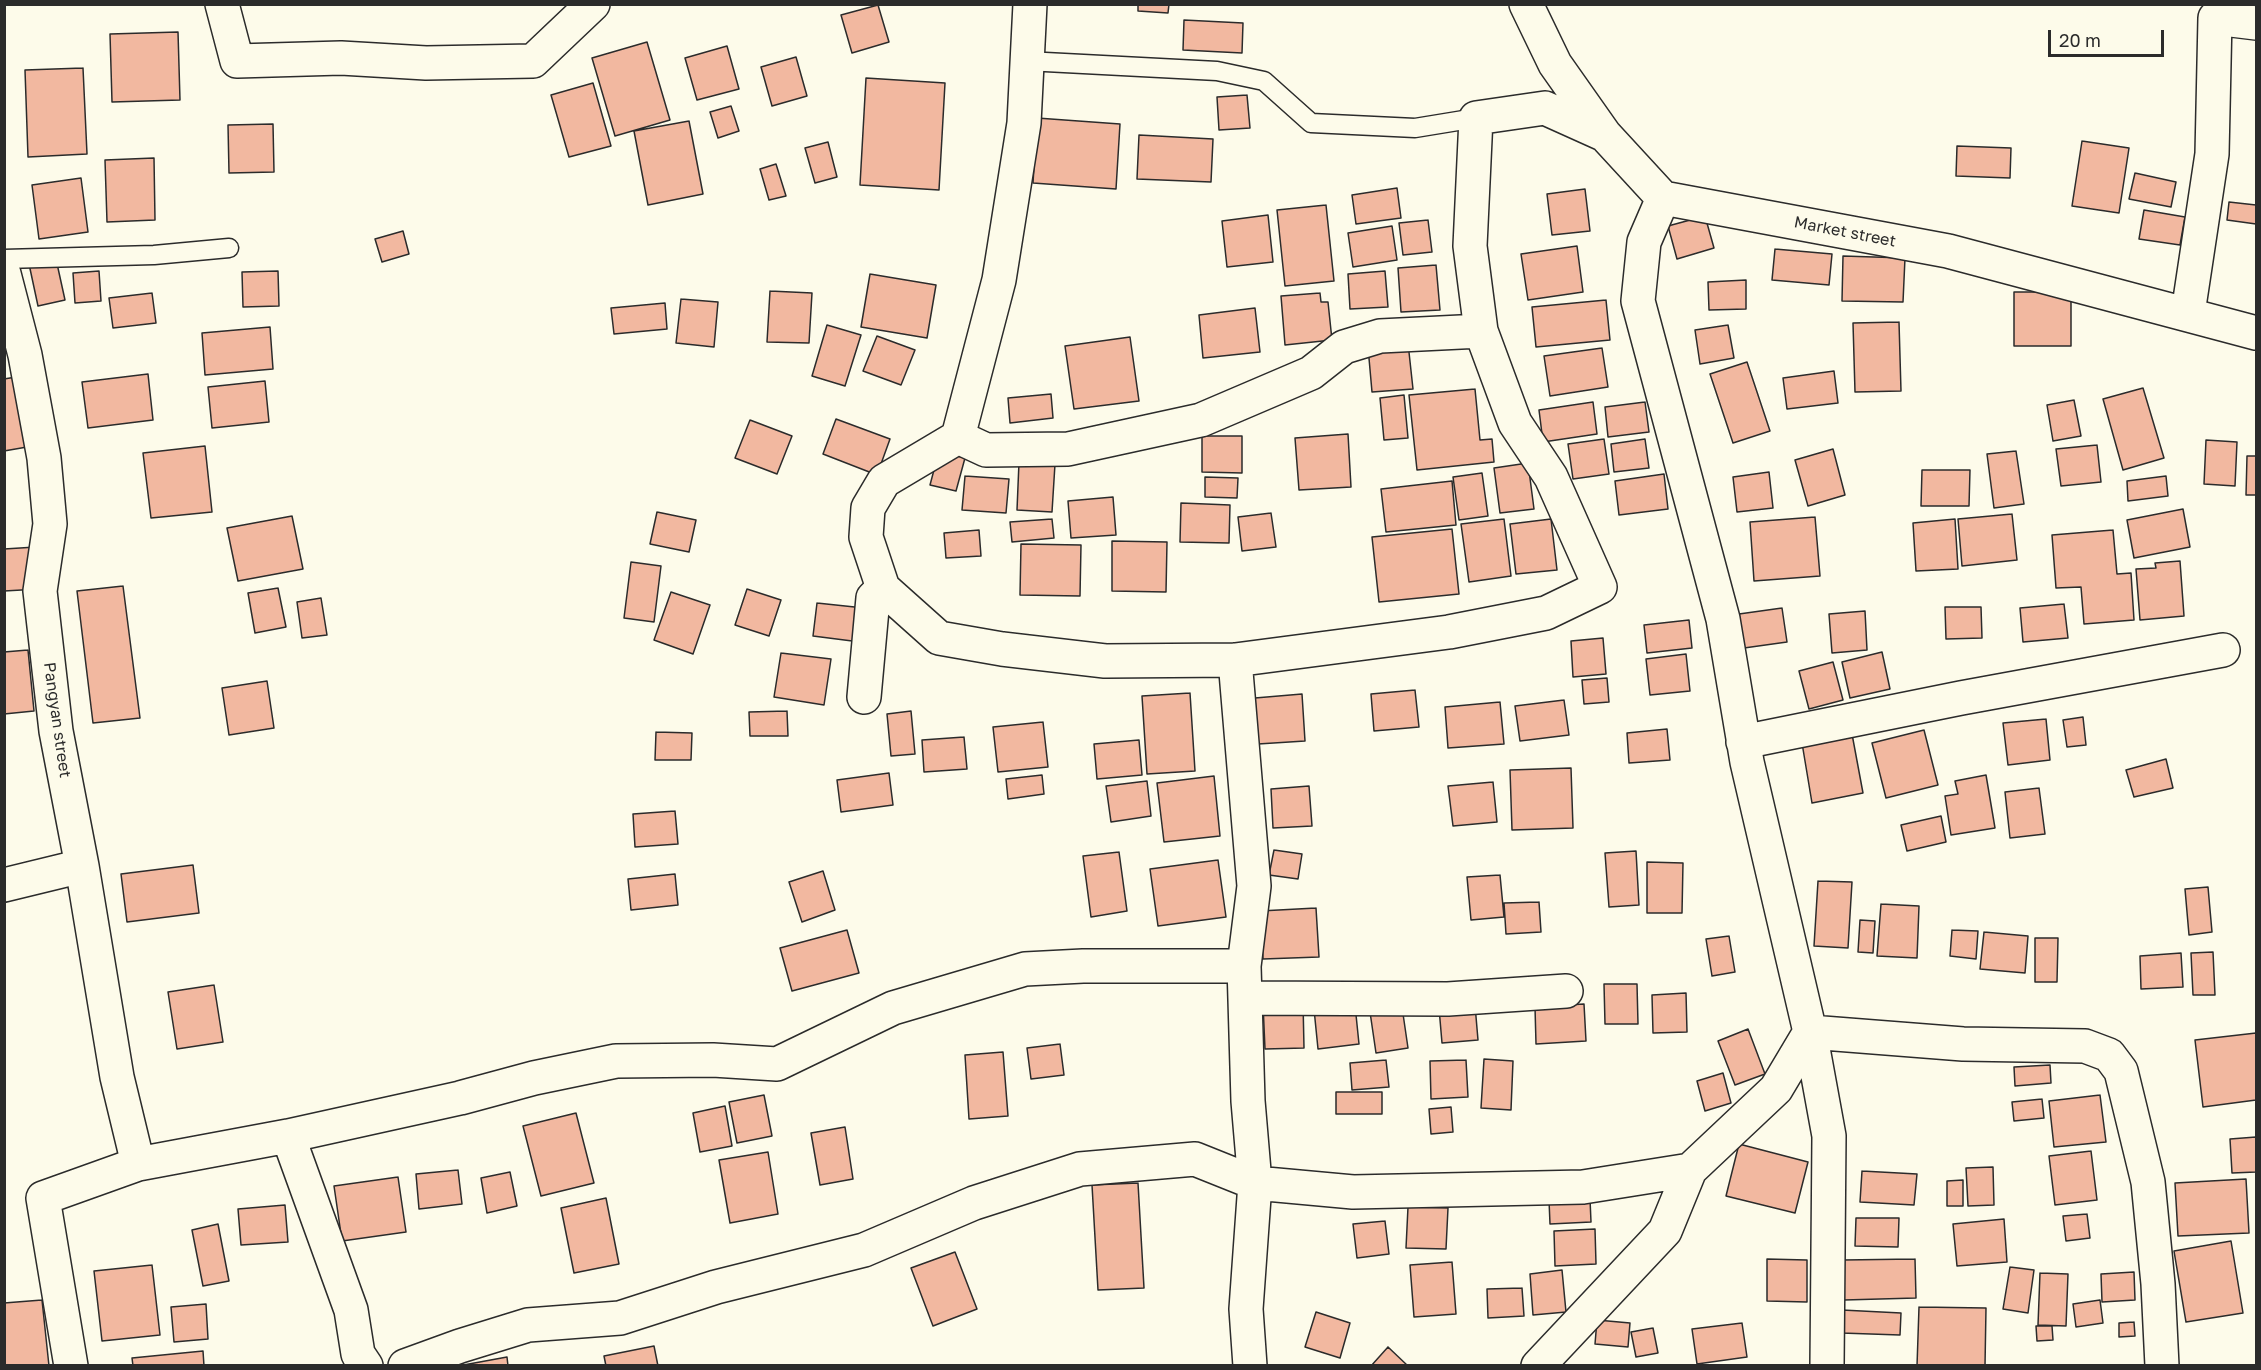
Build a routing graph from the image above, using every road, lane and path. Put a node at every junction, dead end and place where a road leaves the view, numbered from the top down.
1 (222, 4) edge
2 (593, 4) edge
3 (1030, 4) edge
4 (1527, 4) edge
5 (2215, 11) edge
6 (2256, 23) edge
7 (1026, 61) junction
8 (1476, 118) junction
9 (1605, 135) junction
10 (1663, 198) junction
11 (229, 248) dead end
12 (4, 259) edge
13 (4, 274) edge
14 (2188, 313) junction
15 (1481, 331) junction
16 (2256, 333) edge
17 (13, 341) edge
18 (958, 437) junction
19 (883, 588) junction
20 (2223, 650) dead end
21 (1235, 660) junction
22 (864, 697) dead end
23 (1743, 742) junction
24 (82, 866) junction
25 (4, 885) edge
26 (1245, 982) junction
27 (1566, 991) dead end
28 (1810, 1032) junction
29 (288, 1137) junction
30 (138, 1164) junction
31 (1690, 1170) junction
32 (1255, 1183) junction
33 (71, 1365) edge
34 (366, 1365) edge
35 (405, 1365) edge
36 (1250, 1365) edge
37 (1538, 1365) edge
38 (1827, 1365) edge
39 (2162, 1365) edge

1 - 2 street
3 - 7 street
4 - 9 street
5 - 6 street
5 - 14 street
7 - 8 lane
7 - 18 street
8 - 9 street
8 - 15 street
9 - 10 street
10 - 14 street, Market street
10 - 23 street
11 - 12 lane
13 - 17 street, Pangyan street
14 - 16 street, Market street
15 - 18 street
15 - 21 street
17 - 24 street, Pangyan street
18 - 19 street
19 - 21 street
19 - 22 street
20 - 23 street
21 - 26 street
23 - 28 street
24 - 25 street
24 - 30 street, Pangyan street
26 - 27 street
26 - 29 street
26 - 32 street
28 - 31 street
28 - 38 street
28 - 39 street
29 - 30 street
29 - 34 street
30 - 33 street
31 - 32 street
31 - 37 street
32 - 35 street
32 - 36 street

